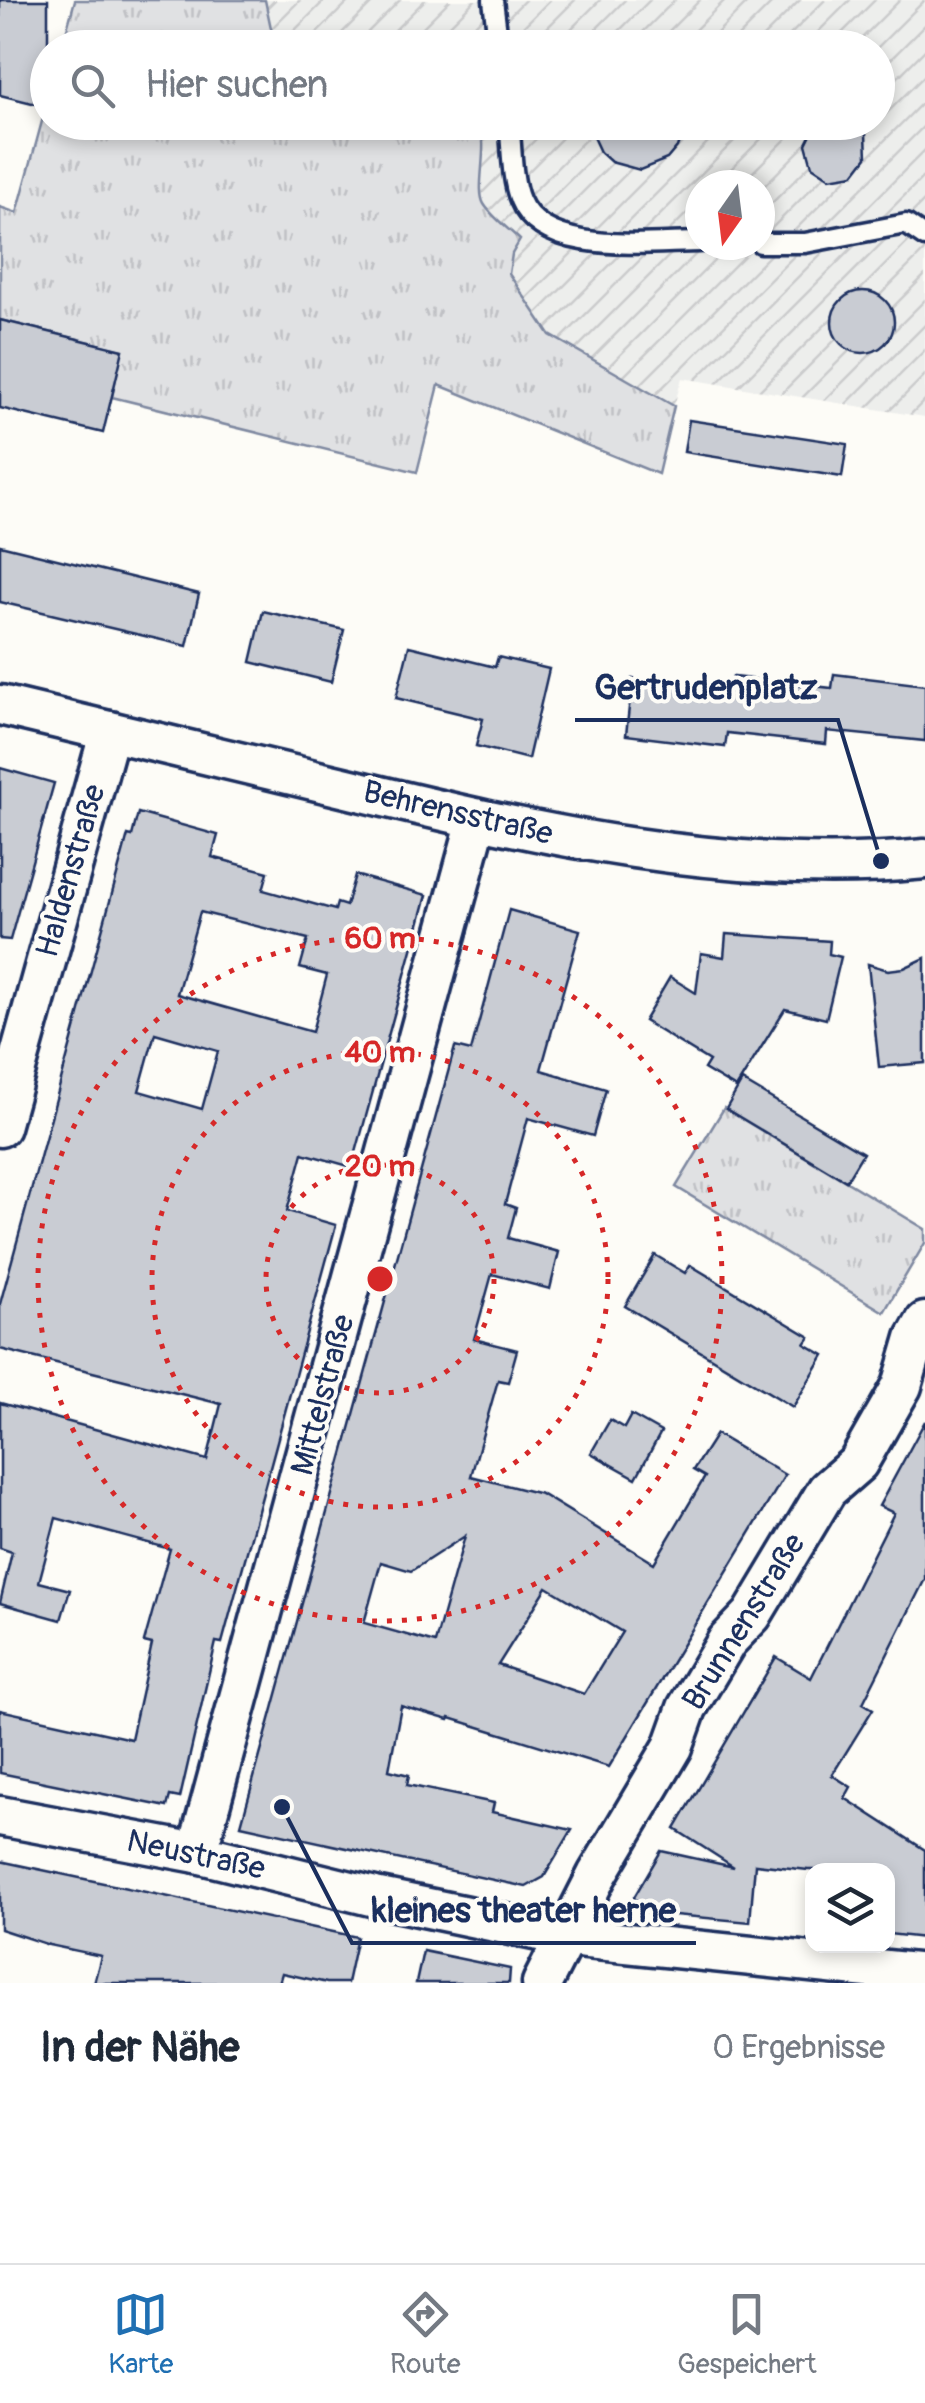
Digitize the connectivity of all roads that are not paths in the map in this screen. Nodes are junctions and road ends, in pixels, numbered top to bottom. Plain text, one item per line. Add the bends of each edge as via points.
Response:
1 (492, 0) edge
2 (496, 30) edge
3 (510, 140) edge
4 (925, 237) edge
5 (685, 242) edge
6 (775, 243) edge
7 (0, 705) edge
8 (110, 731) junction
9 (478, 820) junction
10 (925, 859) edge
11 (7, 1074) edge
12 (0, 1127) edge
13 (925, 1322) edge
14 (0, 1816) edge
15 (197, 1853) junction
16 (568, 1937) junction
17 (925, 1974) edge
18 (542, 1983) edge

1 - 2 lane
3 - 5 lane via 518,198 558,235
4 - 6 lane via 906,224
7 - 8 street, Behrensstraße
8 - 9 street, Behrensstraße
8 - 11 street, Haldenstraße
9 - 10 street, Behrensstraße via 672,853 792,861
9 - 15 street, Mittelstraße
11 - 12 street, Haldenstraße
13 - 16 street, Brunnenstraße via 902,1386 858,1463 827,1490 697,1691
14 - 15 street, Neustraße
15 - 16 street, Neustraße
16 - 17 street, Neustraße
16 - 18 street, Brunnenstraße

